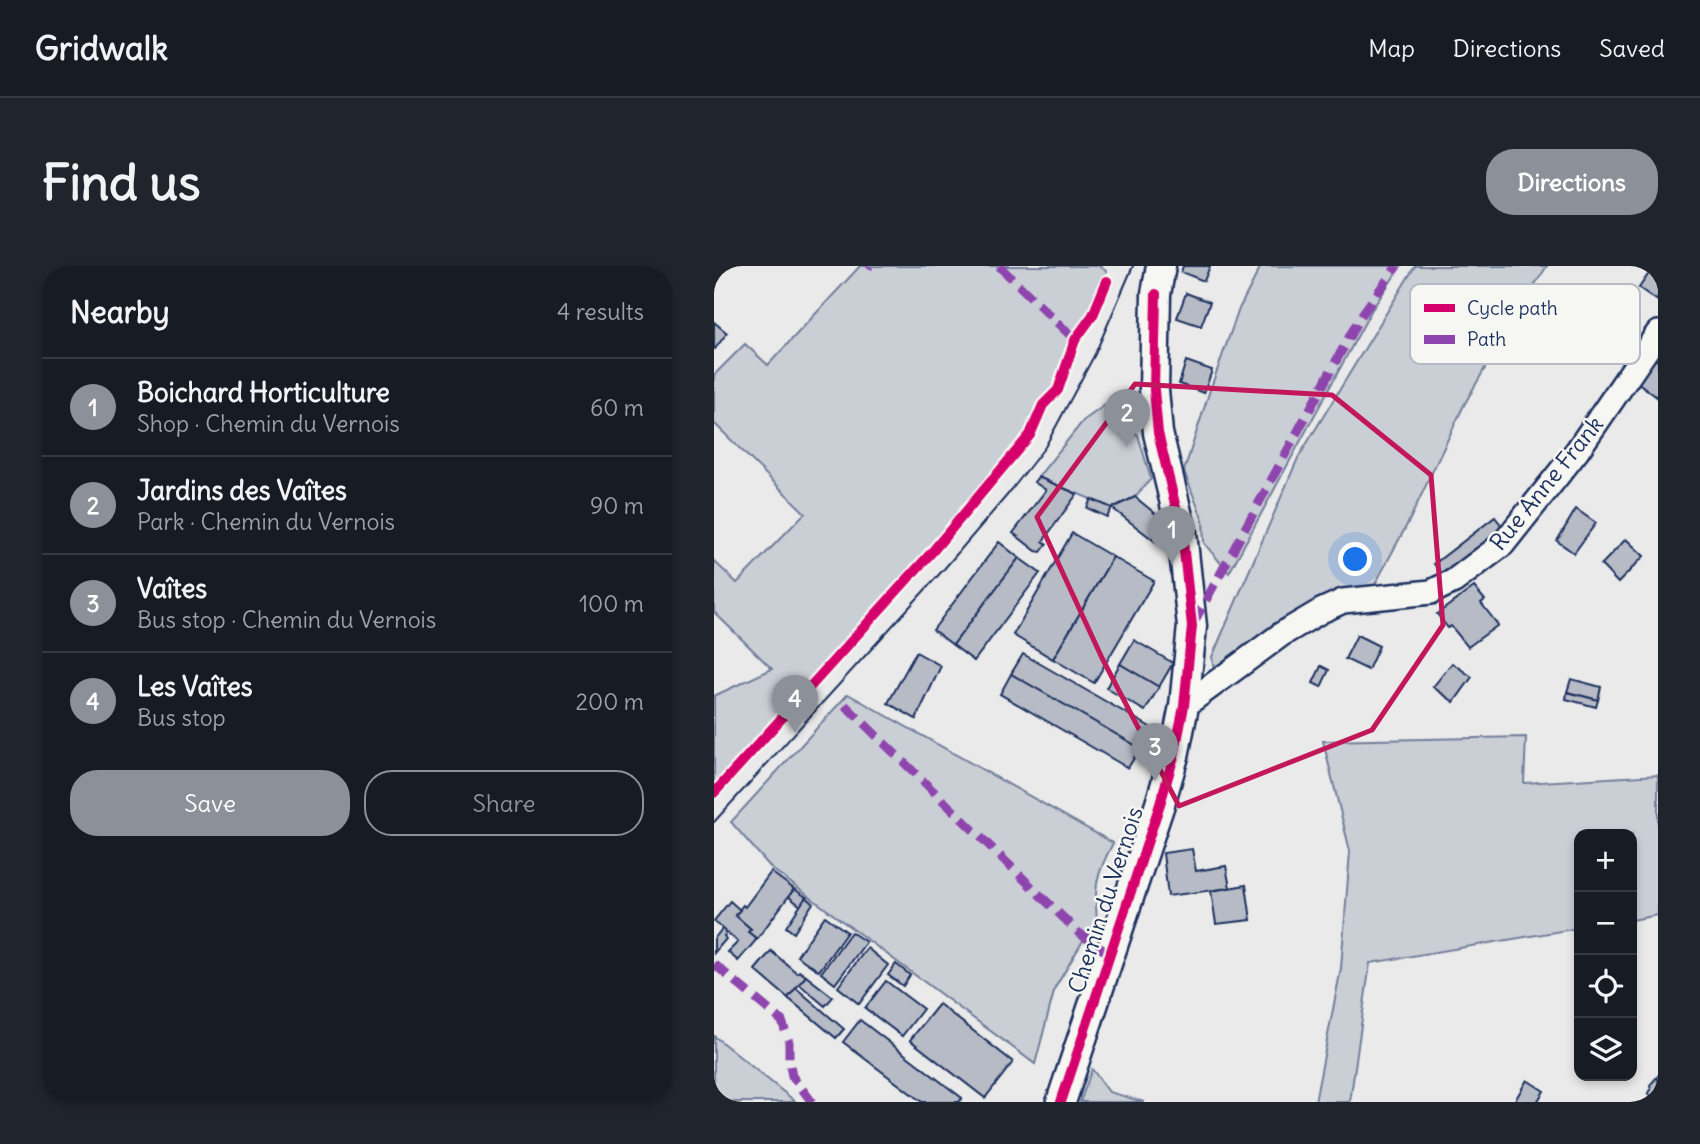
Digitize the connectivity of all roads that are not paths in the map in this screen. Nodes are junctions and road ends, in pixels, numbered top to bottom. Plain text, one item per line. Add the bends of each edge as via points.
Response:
1 (1161, 266) edge
2 (1658, 332) edge
3 (1640, 358) edge
4 (1636, 364) edge
5 (1184, 706) junction
6 (1061, 1102) edge

1 - 5 street, Chemin du Vernois via 1154,390 1158,433 1182,533 1192,626
2 - 3 street, Rue Anne Frank
4 - 5 street, Rue Anne Frank via 1577,451 1503,544 1454,581 1431,592 1343,601 1321,611
5 - 6 street, Chemin du Vernois via 1160,804

